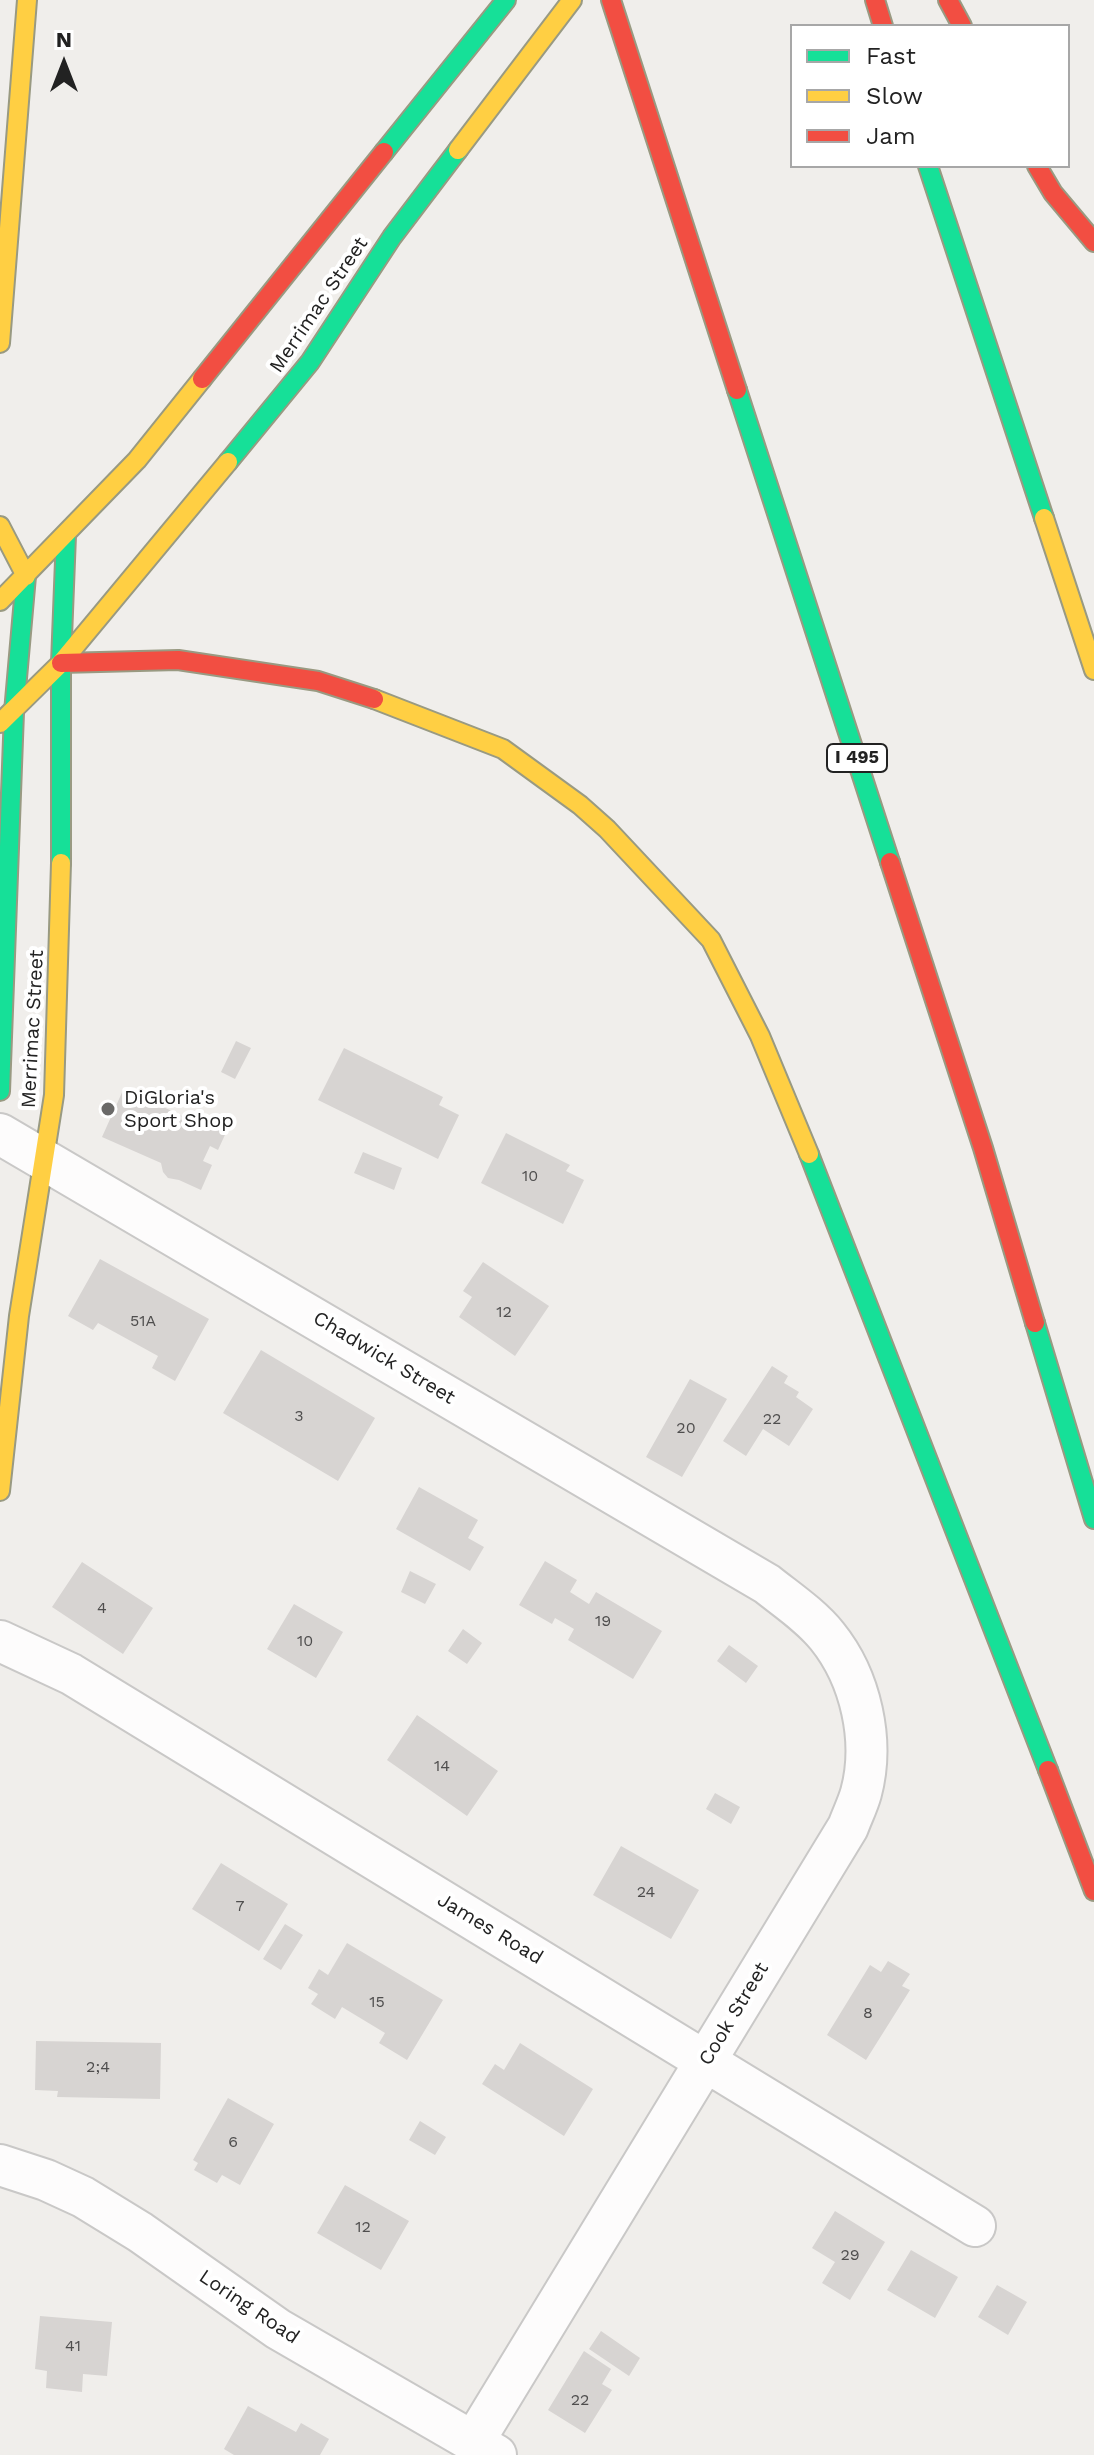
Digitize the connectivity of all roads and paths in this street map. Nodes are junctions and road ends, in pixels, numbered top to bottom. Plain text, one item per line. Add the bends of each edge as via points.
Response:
1 (27, 0) edge
2 (506, 0) edge
3 (572, 0) edge
4 (611, 0) edge
5 (875, 0) edge
6 (948, 0) edge
7 (882, 24) edge
8 (961, 24) edge
9 (929, 168) edge
10 (1038, 168) edge
11 (1094, 242) edge
12 (0, 343) edge
13 (0, 526) edge
14 (66, 535) junction
15 (26, 576) junction
16 (0, 601) edge
17 (61, 663) junction
18 (1094, 670) edge
19 (7, 718) edge
20 (0, 1091) edge
21 (0, 1134) edge
22 (44, 1157) junction
23 (0, 1491) edge
24 (1094, 1519) edge
25 (767, 1584) joint
26 (0, 1641) edge
27 (1094, 1891) edge
28 (705, 2061) junction
29 (0, 2165) edge
30 (975, 2226) dead end
31 (485, 2448) edge

1 - 12 main road
2 - 14 main road, Merrimac Street via 137,460
3 - 17 main road, Merrimac Street via 392,237 310,362
4 - 24 main road, I 495 via 978,1133
5 - 7 main road
6 - 8 main road
9 - 18 main road
10 - 11 main road
13 - 15 main road
14 - 15 main road, Merrimac Street
14 - 17 main road, Merrimac Street
15 - 16 main road
15 - 19 main road, Merrimac Street
17 - 19 main road, Merrimac Street
17 - 22 main road, Merrimac Street via 58,1003 54,1095
17 - 27 main road via 178,660 318,681 503,749 607,829 711,940 760,1036 835,1219
19 - 20 main road, Merrimac Street
21 - 22 street, Chadwick Street
22 - 23 main road, Merrimac Street via 19,1316
22 - 25 street, Chadwick Street
25 - 28 street, Cook Street via 827,1636 863,1712 867,1752 861,1792 848,1827
26 - 28 street, James Road via 71,1674
28 - 30 street, James Road
28 - 31 street, Cook Street
29 - 31 street, Loring Road via 83,2197 278,2329

